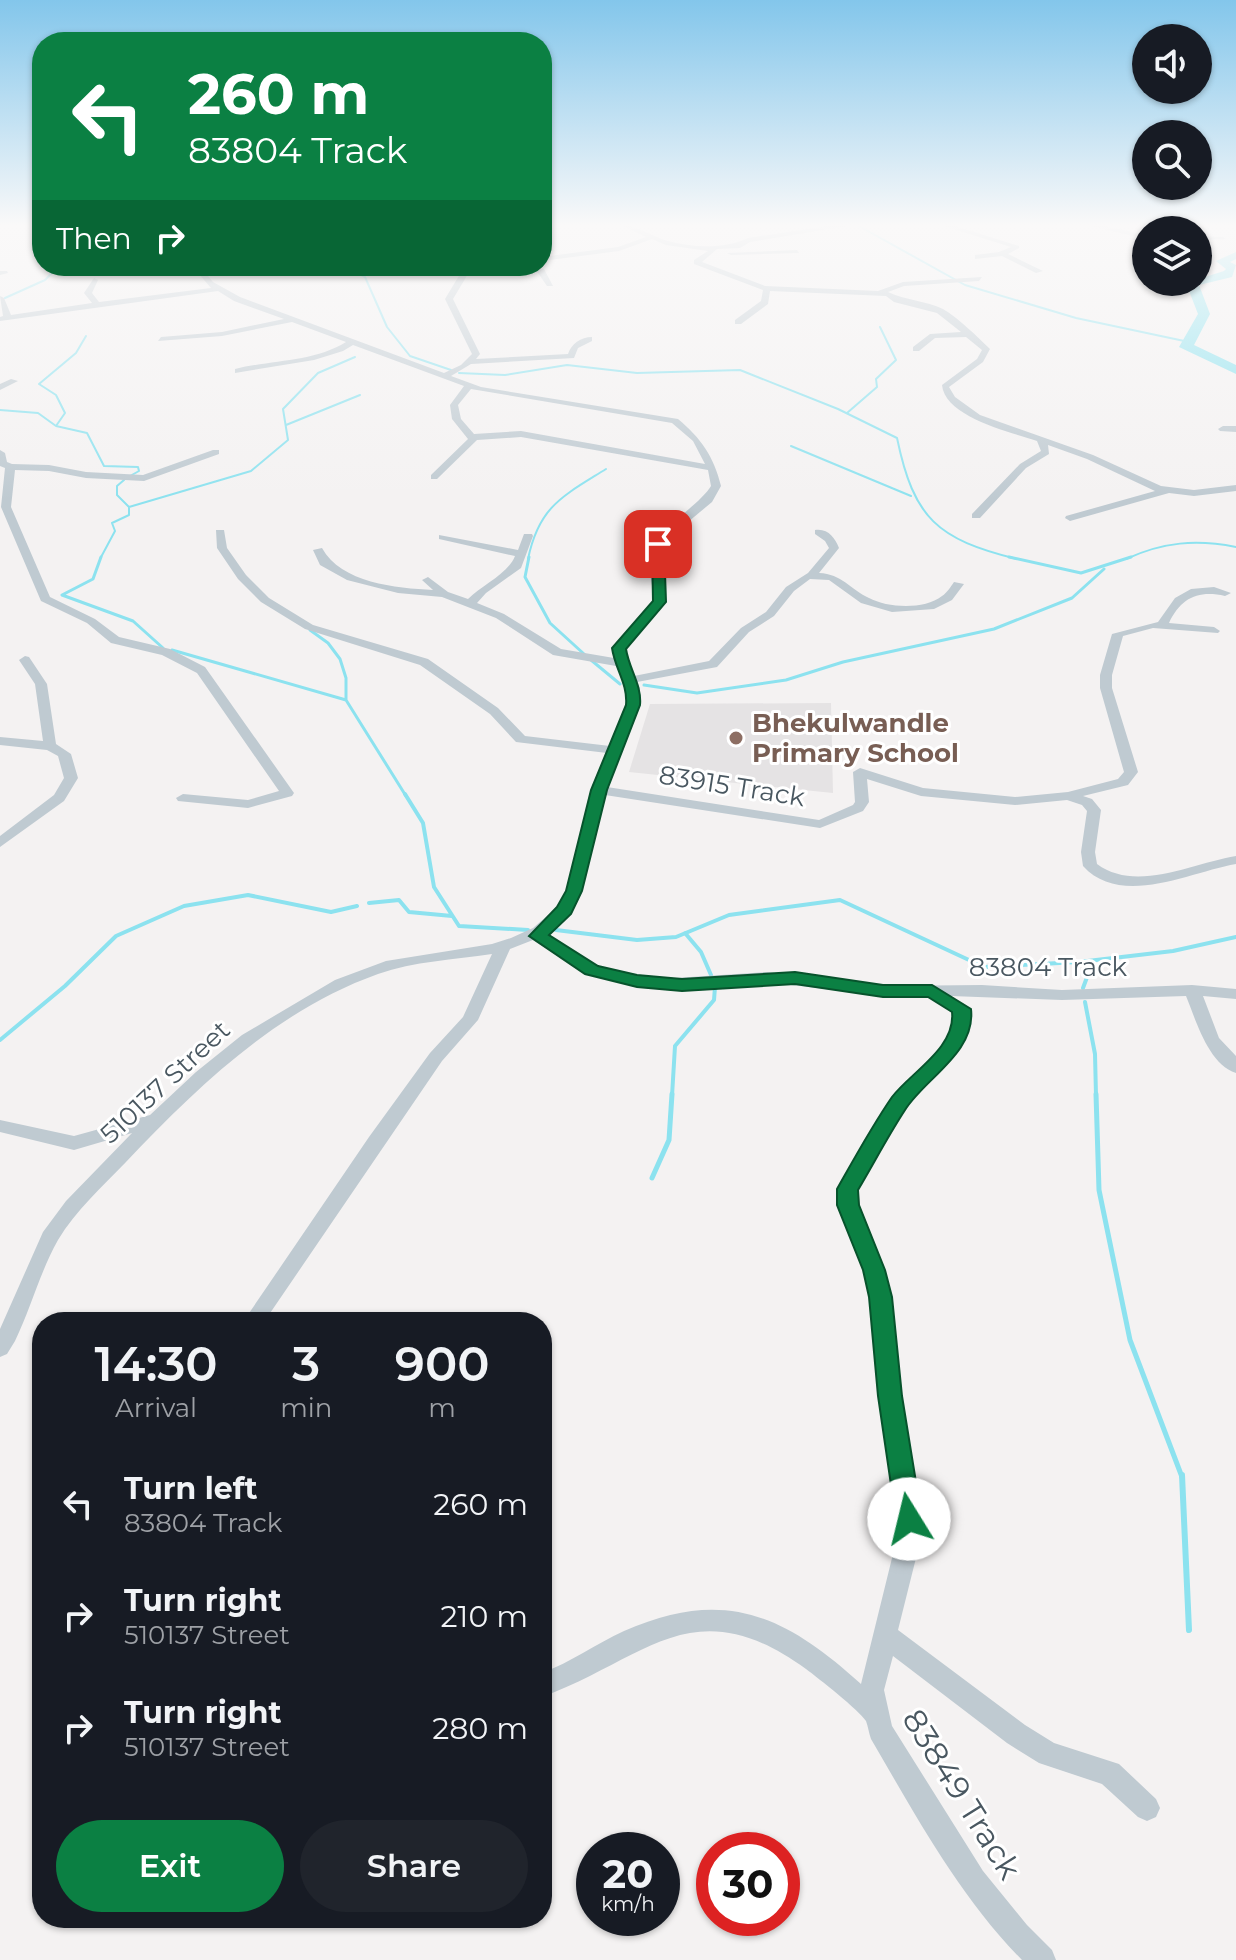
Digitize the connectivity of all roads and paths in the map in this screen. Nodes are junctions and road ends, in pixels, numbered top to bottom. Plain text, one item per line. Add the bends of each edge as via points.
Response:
1 (284, 316) edge
2 (458, 316) edge
3 (745, 316) edge
4 (951, 318) joint
5 (292, 320) junction
6 (738, 322) dead end
7 (971, 334) junction
8 (944, 335) junction
9 (161, 339) dead end
10 (589, 339) dead end
11 (350, 343) junction
12 (951, 346) dead end
13 (916, 349) dead end
14 (470, 362) junction
15 (238, 371) dead end
16 (444, 376) junction
17 (14, 381) dead end
18 (469, 386) junction
19 (0, 387) edge
20 (1223, 429) dead end
21 (1236, 429) edge
22 (473, 437) junction
23 (1040, 438) junction
24 (216, 452) dead end
25 (0, 453) edge
26 (10, 467) junction
27 (712, 468) junction
28 (434, 477) dead end
29 (1236, 488) edge
30 (1166, 491) junction
31 (3, 508) edge
32 (976, 516) dead end
33 (1070, 518) dead end
34 (220, 532) dead end
35 (819, 532) dead end
36 (528, 536) dead end
37 (443, 537) dead end
38 (318, 550) dead end
39 (522, 554) junction
40 (812, 575) junction
41 (428, 580) dead end
42 (958, 584) dead end
43 (1225, 593) dead end
44 (444, 594) junction
45 (470, 604) junction
46 (1162, 625) junction
47 (1214, 631) dead end
48 (25, 660) dead end
49 (621, 663) junction
50 (630, 680) junction
51 (0, 741) edge
52 (44, 746) junction
53 (613, 750) junction
54 (599, 790) junction
55 (1068, 796) junction
56 (183, 798) dead end
57 (0, 843) edge
58 (1236, 860) edge
59 (537, 936) junction
60 (503, 947) junction
61 (982, 990) junction
62 (1192, 990) junction
63 (932, 991) junction
64 (1236, 994) edge
65 (961, 1009) junction
66 (1236, 1067) edge
67 (155, 1120) junction
68 (0, 1126) edge
69 (260, 1312) edge
70 (0, 1348) edge
71 (885, 1635) junction
72 (552, 1681) edge
73 (874, 1712) junction
74 (1147, 1808) dead end
75 (1042, 1960) edge

1 - 5 street
2 - 14 street via 476,352
3 - 6 street
4 - 7 street
4 - 8 street via 941,327
5 - 9 street
5 - 11 street
7 - 8 street
7 - 23 street via 985,348 985,356 953,376 945,389 960,407 984,420
8 - 12 street
8 - 13 street via 929,338
10 - 14 street via 574,347 571,356
11 - 15 street via 331,354
11 - 16 street
14 - 16 street
16 - 18 street
17 - 19 street
18 - 22 street via 454,405 457,419
18 - 27 street via 672,420 693,435
20 - 21 street
22 - 27 street via 521,434
22 - 28 street
23 - 30 street
23 - 32 street via 1046,452 1023,466
24 - 26 street via 144,478
25 - 26 street
26 - 31 street
27 - 49 street via 714,491 655,549 660,602 621,644
29 - 30 street
30 - 33 street
31 - 56 street via 45,599 91,621 115,640 166,652 201,670 287,793 247,806
34 - 53 street via 222,548 249,585 309,627 424,662 494,711 521,739
35 - 40 street via 834,548
36 - 39 street
37 - 39 street
38 - 44 street via 324,563 348,575 398,590
39 - 45 street via 517,566
40 - 42 street via 832,577 871,604 911,610 940,603
40 - 50 street via 790,589 713,664
41 - 44 street
43 - 46 street via 1208,588 1179,597
44 - 45 street
45 - 49 street via 510,621 557,652
46 - 47 street
46 - 55 street via 1127,630 1112,646 1106,688 1131,772 1128,778
48 - 52 street via 41,684
49 - 50 street
50 - 53 street, 510137 Street via 634,701
51 - 52 street
52 - 57 street via 66,758 71,778 67,787 47,809
53 - 54 street, 510137 Street
54 - 55 street, 83915 Track via 820,824 858,808 860,772 921,792 1015,801
54 - 59 street, 510137 Street via 574,891 565,910
55 - 58 street via 1094,810 1090,866 1112,881 1130,884
59 - 60 street, 510137 Street
59 - 63 street, 83804 Track via 592,970 637,981 682,985 795,978 883,991
60 - 67 street, 510137 Street via 406,961 345,982 250,1035
60 - 69 street via 470,1020 436,1057
61 - 62 street, 83804 Track via 1062,995
61 - 63 street, 83804 Track
61 - 65 street
62 - 64 street, 83804 Track
62 - 66 street via 1212,1041
63 - 65 street
65 - 71 street, 83849 Track via 963,1022 949,1049 900,1101 847,1189 880,1297 909,1519
67 - 68 street via 74,1143
67 - 70 street, 510137 Street via 51,1234
71 - 73 street, 83849 Track via 872,1690
71 - 74 street via 1016,1734 1048,1754 1110,1773
72 - 73 street via 664,1626 698,1619 749,1622 827,1667
73 - 75 street, 83849 Track via 946,1838 983,1892

